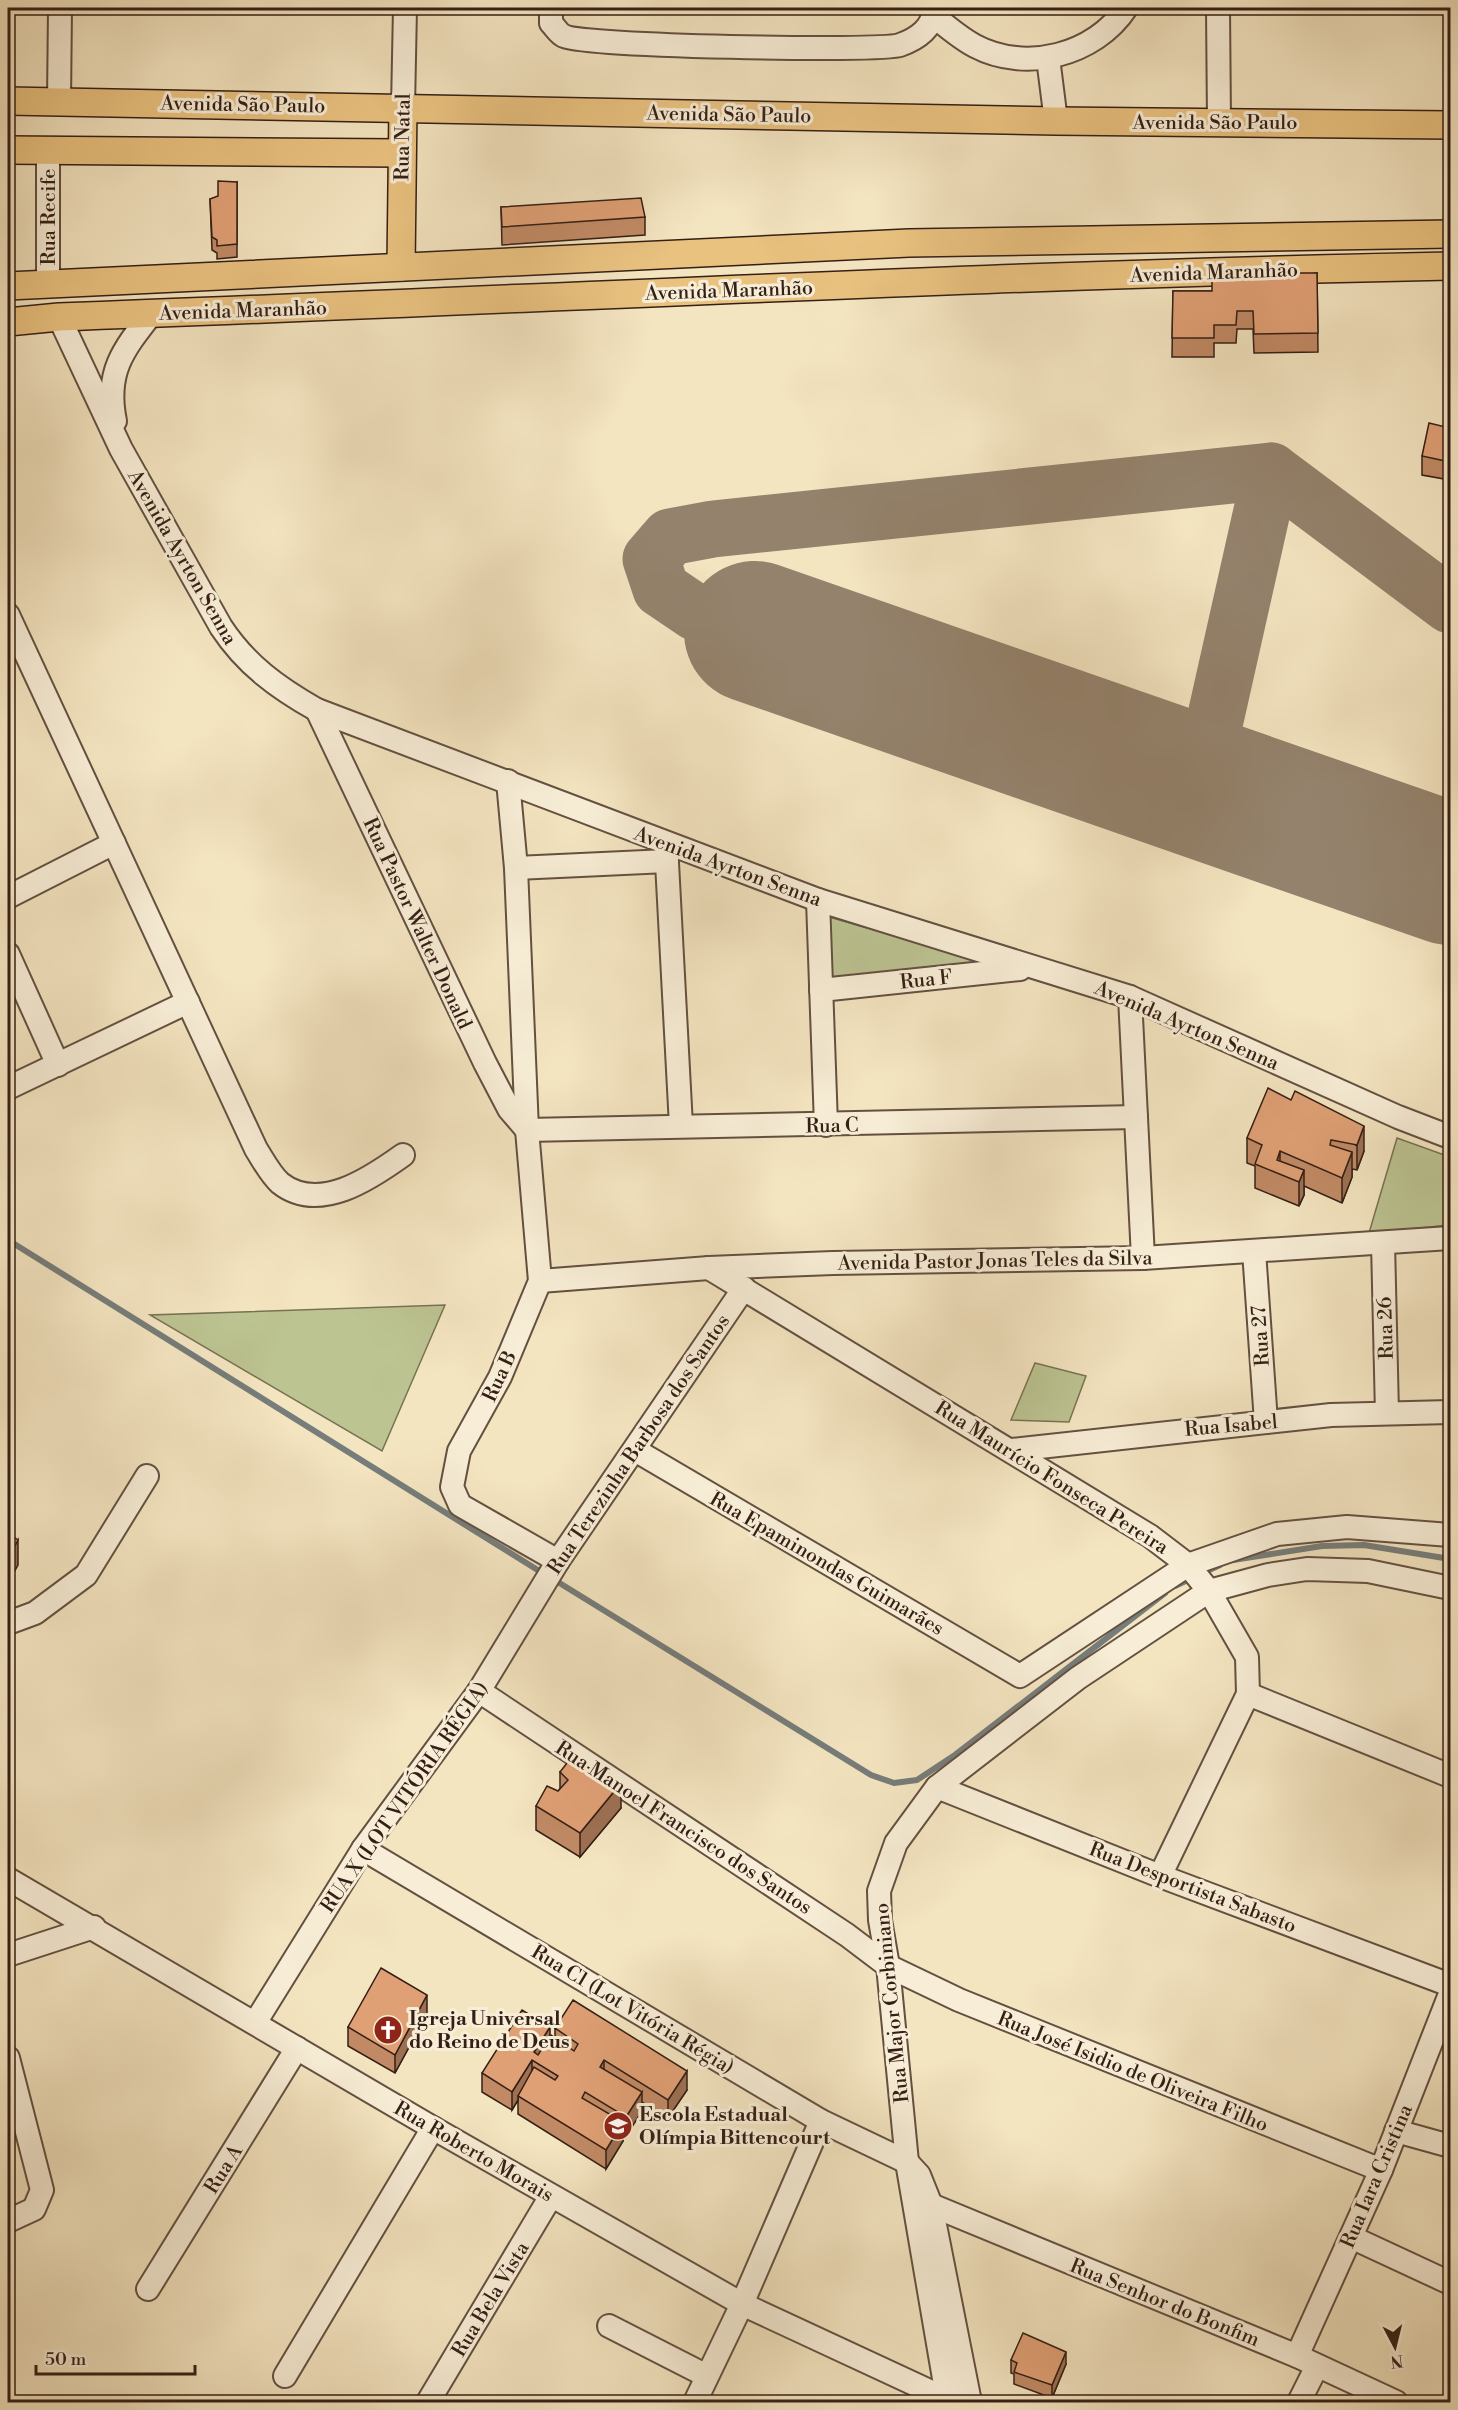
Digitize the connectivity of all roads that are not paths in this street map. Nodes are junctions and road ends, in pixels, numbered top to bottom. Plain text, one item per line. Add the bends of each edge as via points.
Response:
1 (60, 8) edge
2 (405, 8) edge
3 (551, 8) edge
4 (1126, 8) edge
5 (1218, 8) edge
6 (934, 12) edge
7 (1048, 58) junction
8 (8, 100) edge
9 (59, 101) junction
10 (403, 107) junction
11 (1056, 121) junction
12 (1220, 122) junction
13 (1450, 124) edge
14 (8, 150) edge
15 (48, 150) junction
16 (401, 153) junction
17 (1450, 234) edge
18 (849, 246) junction
19 (1450, 266) edge
20 (401, 267) junction
21 (48, 284) junction
22 (852, 285) junction
23 (8, 286) edge
24 (152, 313) junction
25 (59, 316) junction
26 (8, 322) edge
27 (121, 449) junction
28 (8, 615) edge
29 (16, 653) edge
30 (317, 710) junction
31 (508, 781) junction
32 (114, 843) junction
33 (667, 853) junction
34 (516, 868) junction
35 (8, 897) edge
36 (818, 900) junction
37 (8, 954) edge
38 (1030, 968) junction
39 (821, 990) junction
40 (1130, 997) junction
41 (188, 1002) junction
42 (58, 1065) junction
43 (10, 1087) dead end
44 (1136, 1117) junction
45 (826, 1125) junction
46 (681, 1126) junction
47 (527, 1130) junction
48 (1450, 1137) edge
49 (403, 1155) dead end
50 (1450, 1238) edge
51 (1383, 1242) junction
52 (1254, 1251) junction
53 (1143, 1258) junction
54 (709, 1268) junction
55 (540, 1281) junction
56 (744, 1288) junction
57 (1450, 1412) edge
58 (1388, 1413) junction
59 (1266, 1422) junction
60 (635, 1450) junction
61 (1012, 1450) junction
62 (147, 1476) dead end
63 (1450, 1535) edge
64 (558, 1561) junction
65 (1188, 1565) junction
66 (1450, 1588) edge
67 (1209, 1591) junction
68 (533, 1601) joint
69 (8, 1623) edge
70 (479, 1691) junction
71 (1248, 1694) junction
72 (1450, 1776) edge
73 (937, 1787) junction
74 (363, 1849) junction
75 (1160, 1876) junction
76 (8, 1879) edge
77 (94, 1927) junction
78 (8, 1954) edge
79 (888, 1966) junction
80 (1450, 1985) edge
81 (1450, 1994) edge
82 (255, 2023) junction
83 (297, 2048) junction
84 (8, 2058) edge
85 (821, 2121) junction
86 (433, 2128) junction
87 (1396, 2131) junction
88 (1450, 2146) edge
89 (907, 2162) junction
90 (1382, 2170) junction
91 (551, 2196) junction
92 (931, 2205) junction
93 (8, 2221) edge
94 (1351, 2236) junction
95 (1450, 2283) edge
96 (148, 2289) dead end
97 (742, 2304) junction
98 (609, 2326) dead end
99 (1307, 2361) junction
100 (285, 2376) dead end
101 (707, 2376) junction
102 (955, 2402) edge
103 (428, 2403) edge
104 (695, 2403) edge
105 (1299, 2403) edge
106 (1396, 2403) edge

1 - 9 street
2 - 10 street, Rua Natal
3 - 6 street via 551,23 564,36 607,43 788,47 898,46 922,34
4 - 7 street via 1081,48
5 - 12 street
6 - 7 street via 976,47 1020,59
7 - 11 street
8 - 9 main road, Avenida São Paulo
9 - 10 main road, Avenida São Paulo
10 - 11 main road, Avenida São Paulo
10 - 16 main road, Rua Natal
11 - 12 main road, Avenida São Paulo
12 - 13 main road, Avenida São Paulo
14 - 15 main road
15 - 16 main road
15 - 21 street, Rua Recife
16 - 20 main road, Rua Natal
17 - 18 main road, Avenida Maranhão
18 - 20 main road, Avenida Maranhão
18 - 22 main road
19 - 22 main road, Avenida Maranhão
20 - 21 main road, Avenida Maranhão
21 - 23 main road, Avenida Maranhão
22 - 24 main road, Avenida Maranhão
24 - 25 main road, Avenida Maranhão
24 - 27 street, Avenida Ayrton Senna via 114,368 112,409
25 - 26 main road, Avenida Maranhão
25 - 27 street, Avenida Ayrton Senna
27 - 30 street, Avenida Ayrton Senna via 236,650 276,685
28 - 29 street
29 - 32 street
30 - 31 street, Avenida Ayrton Senna
30 - 47 street, Rua Pastor Walter Donald via 485,1063 510,1109
31 - 33 street, Avenida Ayrton Senna
31 - 34 street, Rua B
32 - 35 street
32 - 41 street
33 - 34 street
33 - 36 street, Avenida Ayrton Senna
33 - 46 street
34 - 47 street, Rua B
36 - 38 street, Avenida Ayrton Senna
36 - 39 street
37 - 42 street
38 - 39 street, Rua F
38 - 40 street, Avenida Ayrton Senna
39 - 45 street
40 - 44 street
40 - 48 street, Avenida Ayrton Senna
41 - 42 street
41 - 49 street via 256,1149 280,1182 293,1190 313,1194 350,1189
42 - 43 street
44 - 45 street, Rua C
44 - 53 street
45 - 46 street, Rua C
46 - 47 street, Rua C
47 - 55 street, Rua B
50 - 51 street, Avenida Pastor Jonas Teles da Silva
51 - 52 street, Avenida Pastor Jonas Teles da Silva
51 - 58 street, Rua 26
52 - 53 street, Avenida Pastor Jonas Teles da Silva
52 - 59 street, Rua 27
53 - 54 street, Avenida Pastor Jonas Teles da Silva
54 - 55 street, Avenida Pastor Jonas Teles da Silva
54 - 56 street, Rua Maurício Fonseca Pereira
55 - 64 street, Rua B via 500,1377 459,1451 452,1486 460,1505
56 - 60 street, Rua Terezinha Barbosa dos Santos
56 - 61 street, Rua Maurício Fonseca Pereira
57 - 58 street, Rua Isabel
58 - 59 street, Rua Isabel
59 - 61 street, Rua Isabel
60 - 64 street, Rua Terezinha Barbosa dos Santos
60 - 65 street, Rua Epaminondas Guimarães via 1020,1676
61 - 65 street, Rua Maurício Fonseca Pereira via 1150,1536
62 - 69 street via 87,1575 35,1613
63 - 65 street via 1347,1527 1307,1529 1277,1534
64 - 68 street, Rua Terezinha Barbosa dos Santos
65 - 67 street, Rua Maurício Fonseca Pereira
66 - 67 street, Rua Major Corbiniano via 1368,1571 1307,1569
67 - 71 street, Rua Maurício Fonseca Pereira via 1247,1657
67 - 73 street, Rua Major Corbiniano via 1078,1678
68 - 70 street, RUA X (LOT VITÓRIA RÉGIA)
70 - 74 street, RUA X (LOT VITÓRIA RÉGIA)
70 - 79 street, Rua Manoel Francisco dos Santos via 837,1928
71 - 72 street
71 - 75 street, Rua Maurício Fonseca Pereira
73 - 75 street, Rua Desportista Sabasto
73 - 79 street, Rua Major Corbiniano via 896,1843 885,1868 879,1891
74 - 82 street, RUA X (LOT VITÓRIA RÉGIA)
74 - 85 street, Rua C1 (Lot Vitória Régia)
75 - 80 street, Rua Desportista Sabasto
76 - 77 street, Rua Roberto Morais
77 - 78 street
77 - 82 street, Rua Roberto Morais
79 - 89 street, Rua Major Corbiniano
79 - 90 street, Rua José Isidio de Oliveira Filho via 1036,2033
81 - 87 street, Rua Iara Cristina
82 - 83 street, Rua Roberto Morais
83 - 86 street, Rua Roberto Morais
83 - 96 street, Rua A
84 - 93 street via 42,2190 34,2209
85 - 89 street, Rua C1 (Lot Vitória Régia)
85 - 97 street
86 - 91 street, Rua Roberto Morais
86 - 100 street
87 - 88 street
87 - 90 street, Rua Iara Cristina
89 - 92 street, Rua Major Corbiniano via 919,2175
89 - 102 street, Rua Major Corbiniano
90 - 94 street, Rua Iara Cristina
91 - 97 street, Rua Roberto Morais
91 - 103 street, Rua Bela Vista
92 - 99 street, Rua Senhor do Bonfim
92 - 102 street, Rua Major Corbiniano
94 - 95 street
94 - 99 street, Rua Iara Cristina
97 - 101 street
97 - 102 street, Rua Roberto Morais
98 - 101 street
99 - 105 street, Rua Iara Cristina
99 - 106 street, Rua Senhor do Bonfim
101 - 104 street

